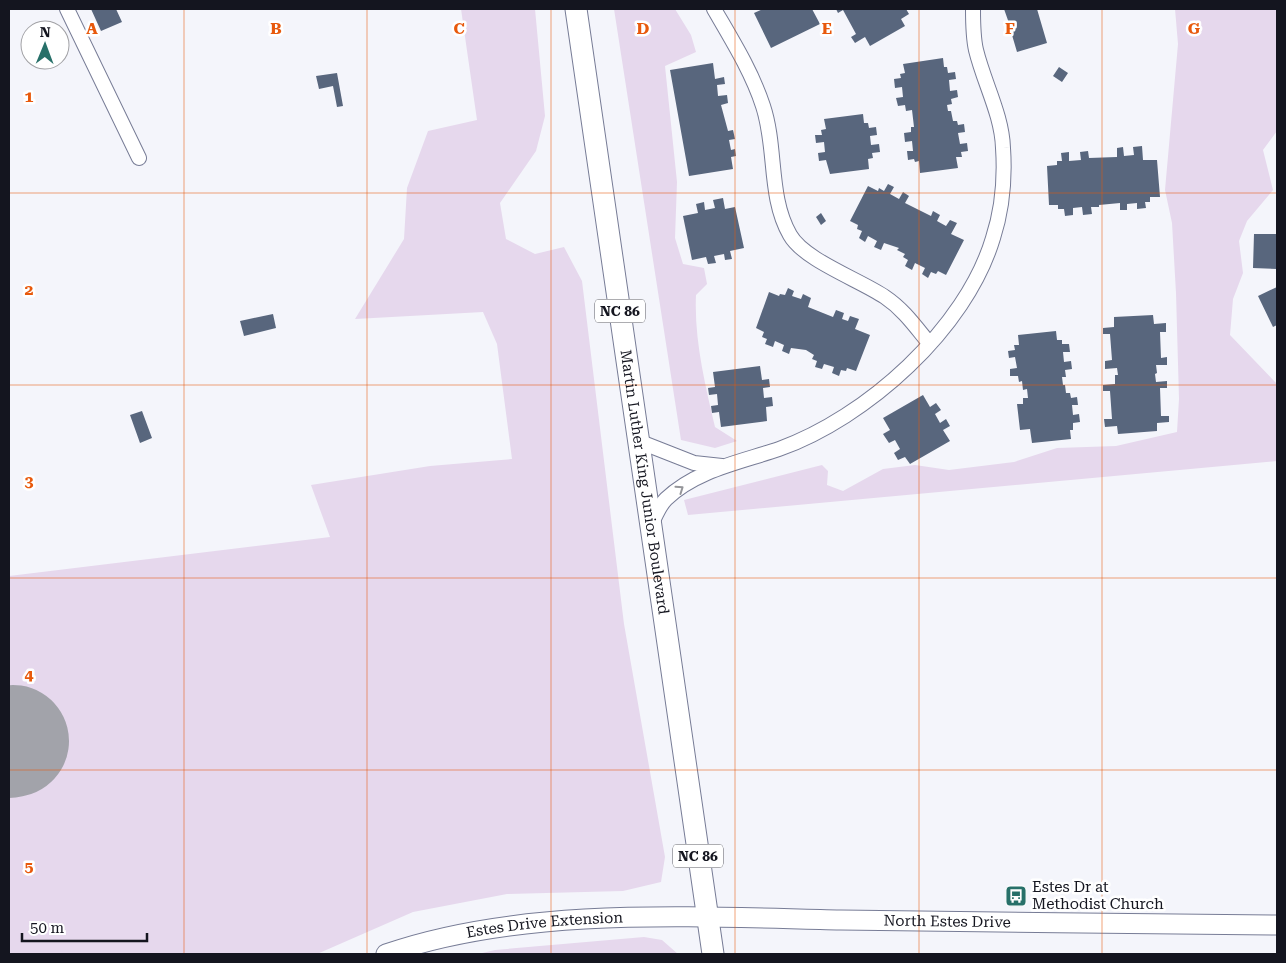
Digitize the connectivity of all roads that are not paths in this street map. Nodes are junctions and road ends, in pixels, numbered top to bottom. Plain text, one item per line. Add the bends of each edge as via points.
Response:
1 (67, 9) edge
2 (576, 9) edge
3 (714, 9) edge
4 (973, 9) edge
5 (139, 158) dead end
6 (929, 343) junction
7 (638, 441) junction
8 (723, 466) junction
9 (651, 526) junction
10 (707, 918) junction
11 (1277, 925) edge
12 (386, 954) edge
13 (713, 954) edge

1 - 5 street
2 - 7 main road, Martin Luther King Junior Boulevard / NC 86
3 - 6 street via 763,106 771,139 781,216 791,238 815,258 898,307
4 - 6 street via 976,50 999,122 1003,148 1001,197 993,239 978,274 957,310
6 - 8 street via 906,371 842,418 790,445
7 - 8 street via 694,463
7 - 9 main road, Martin Luther King Junior Boulevard / NC 86
9 -> 8 street via 664,501
9 - 10 main road, Martin Luther King Junior Boulevard / NC 86
10 - 11 main road, North Estes Drive
10 - 12 main road, Estes Drive Extension via 541,923 454,936
10 - 13 main road, Martin Luther King Junior Boulevard / NC 86

